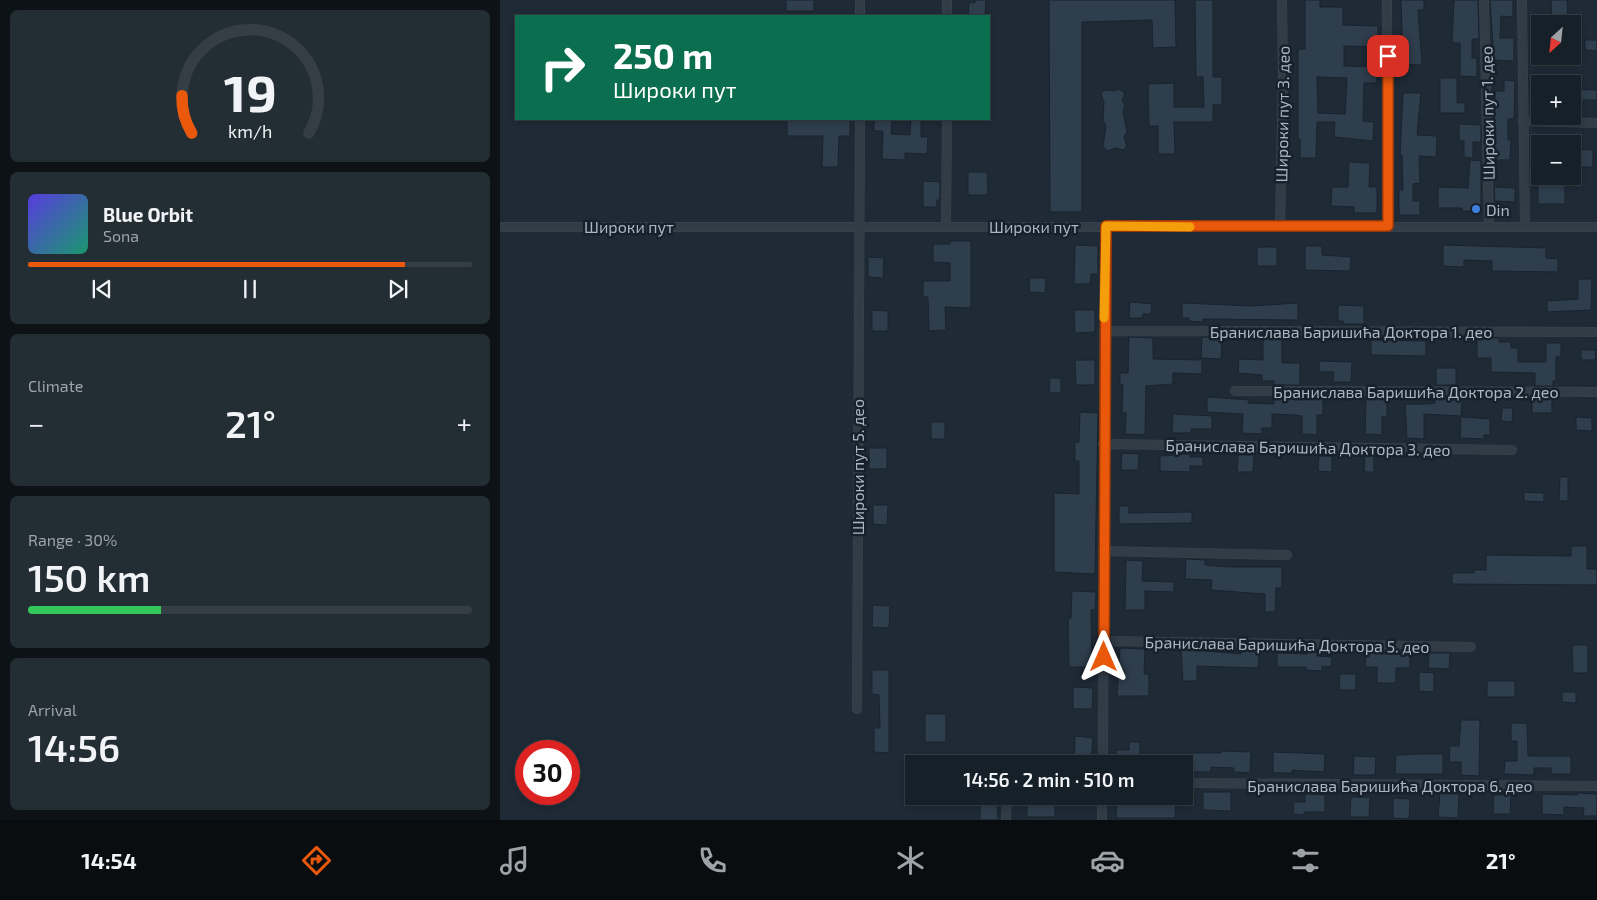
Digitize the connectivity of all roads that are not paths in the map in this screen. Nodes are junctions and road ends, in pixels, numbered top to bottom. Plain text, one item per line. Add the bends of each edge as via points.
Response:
1 (860, 0) edge
2 (947, 0) edge
3 (1282, 0) edge
4 (1387, 0) edge
5 (1484, 0) edge
6 (1522, 0) edge
7 (860, 15) edge
8 (947, 15) edge
9 (860, 120) edge
10 (947, 120) edge
11 (1523, 121) junction
12 (1597, 123) edge
13 (860, 226) junction
14 (946, 226) junction
15 (1106, 226) junction
16 (1388, 226) junction
17 (1489, 226) junction
18 (1525, 226) junction
19 (500, 227) edge
20 (1280, 227) junction
21 (1597, 227) edge
22 (1104, 330) junction
23 (1597, 332) edge
24 (1235, 391) dead end
25 (1597, 392) edge
26 (1103, 444) junction
27 (1512, 450) dead end
28 (1103, 551) junction
29 (1287, 555) dead end
30 (1104, 641) junction
31 (1471, 647) dead end
32 (857, 709) dead end
33 (1102, 755) edge
34 (1193, 784) edge
35 (1597, 786) edge
36 (1006, 805) edge
37 (1102, 805) edge
38 (1006, 820) edge
39 (1102, 820) edge

1 - 7 street
2 - 8 street
3 - 20 street, Широки пут 3. део
4 - 16 street
5 - 17 street, Широки пут 1. део
6 - 11 street
9 - 13 street, Широки пут 5. део
10 - 14 street
11 - 12 street
11 - 18 street
13 - 14 street, Широки пут
13 - 19 street, Широки пут
13 - 32 street, Широки пут 5. део
14 - 15 street, Широки пут
15 - 20 street, Широки пут
15 - 22 street
16 - 17 street, Широки пут
16 - 20 street, Широки пут
17 - 18 street, Широки пут
18 - 21 street, Широки пут
22 - 23 street, Бранислава Баришића Доктора 1. део
22 - 26 street
24 - 25 street, Бранислава Баришића Доктора 2. део
26 - 27 street, Бранислава Баришића Доктора 3. део
26 - 28 street
28 - 29 street
28 - 30 street
30 - 31 street, Бранислава Баришића Доктора 5. део
30 - 33 street
34 - 35 street, Бранислава Баришића Доктора 6. део
36 - 38 street
37 - 39 street

